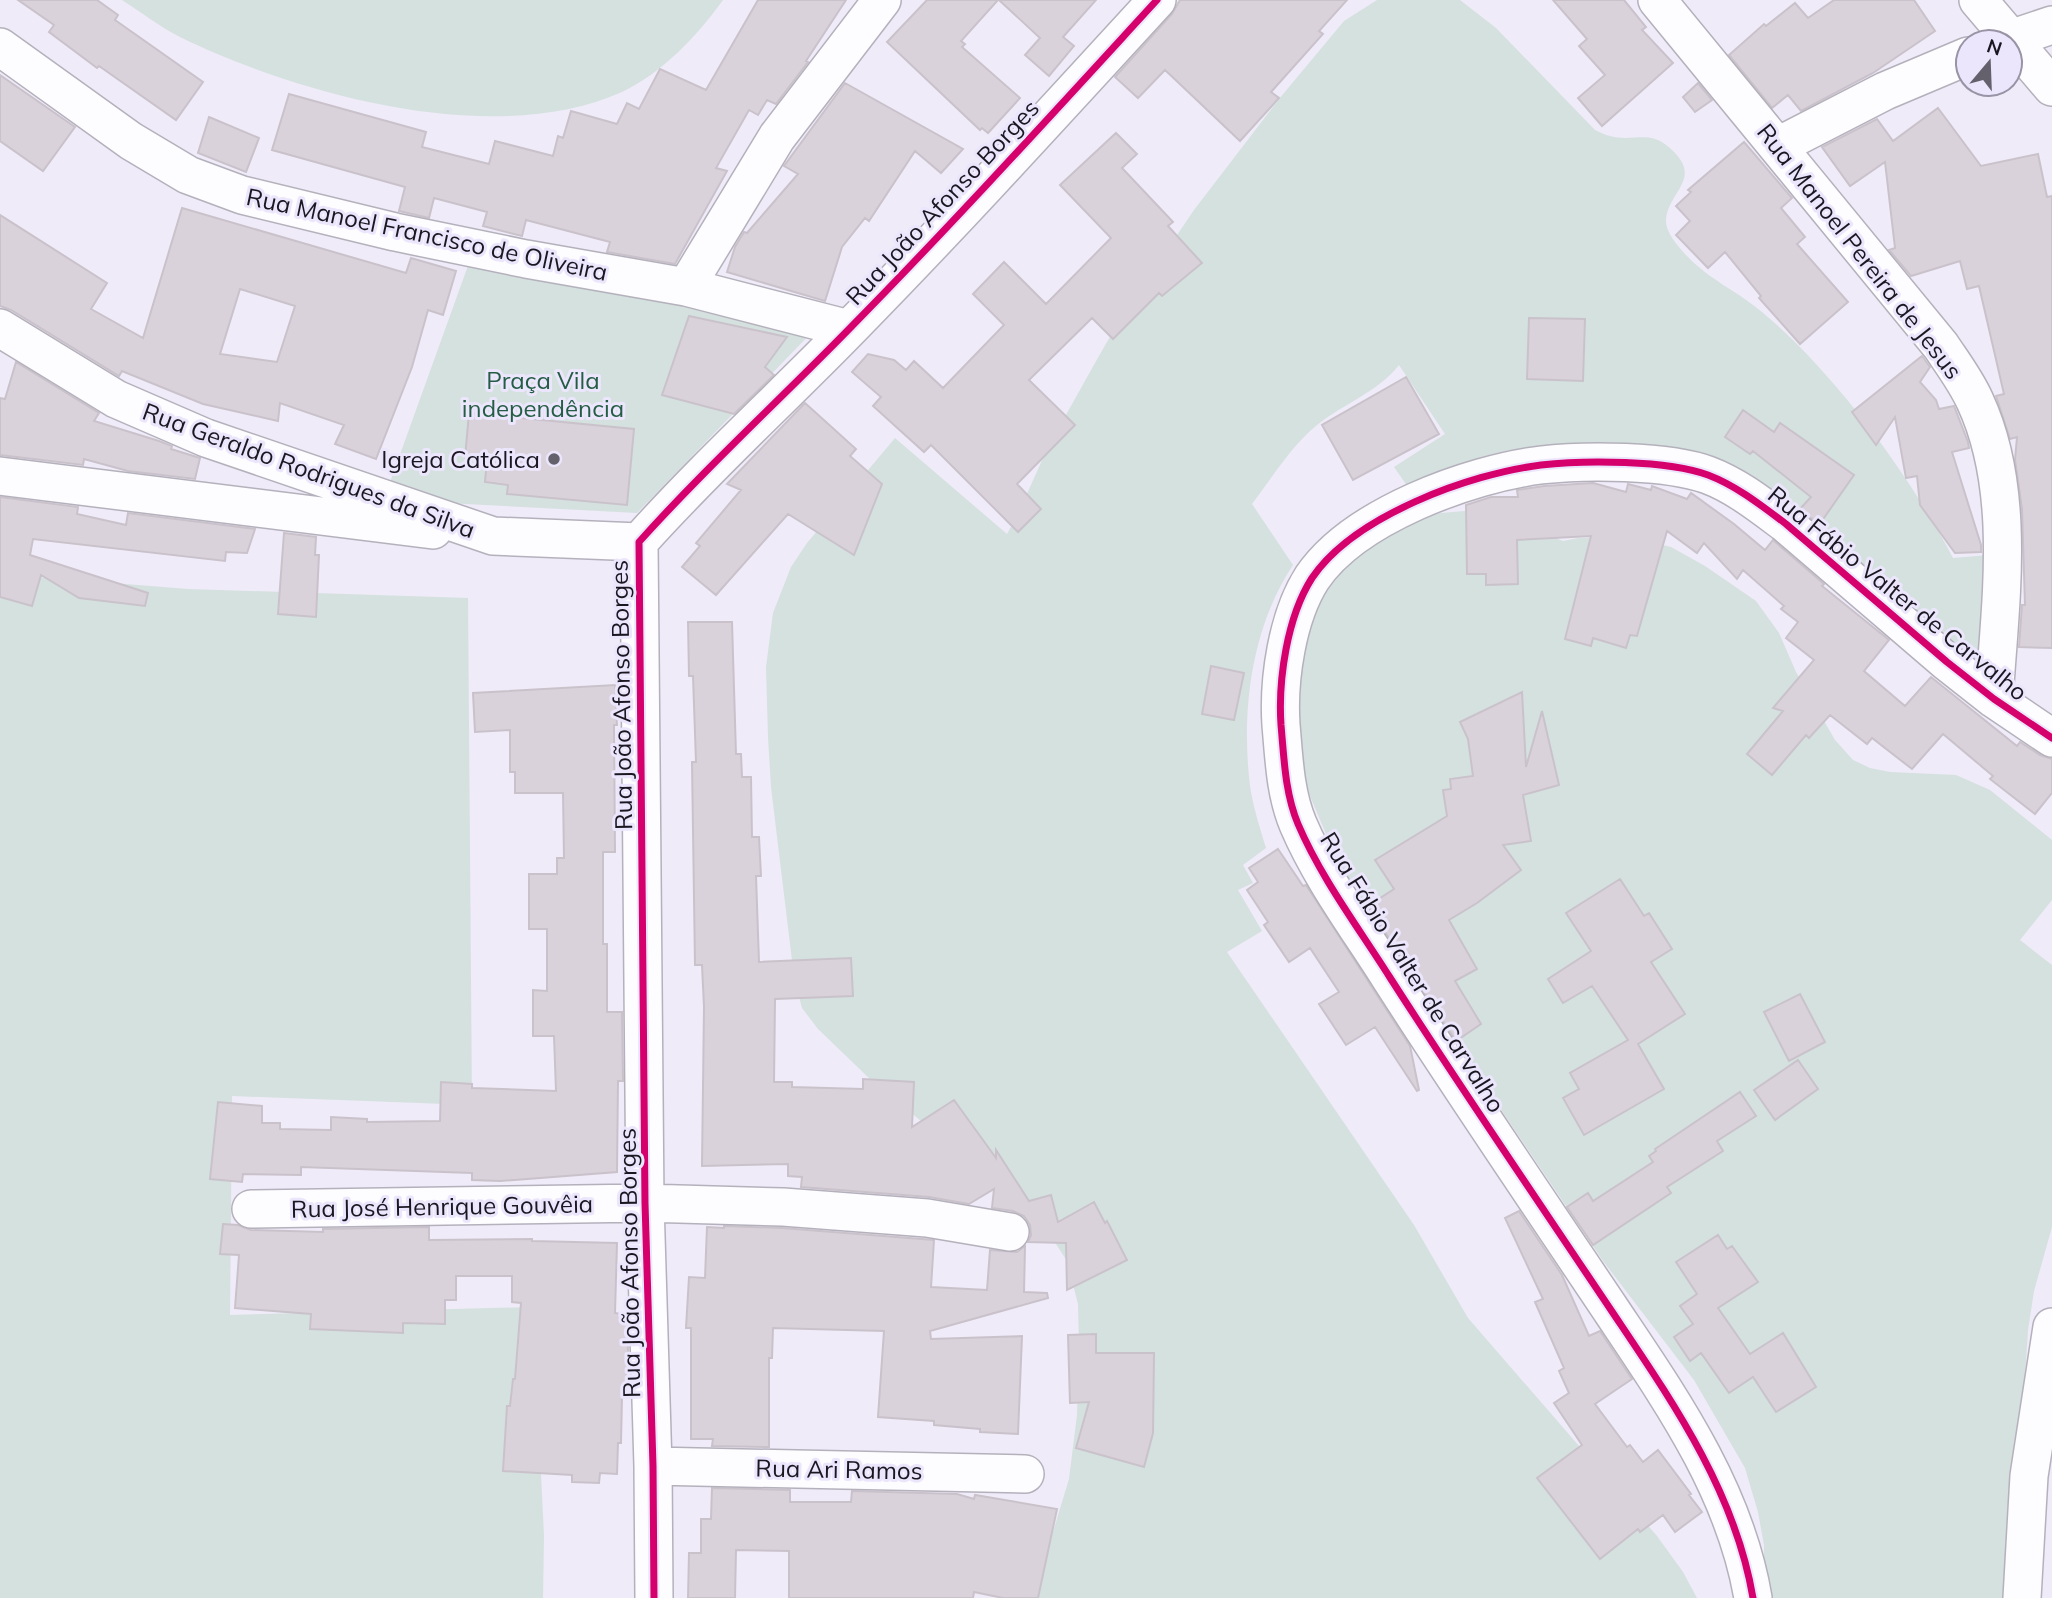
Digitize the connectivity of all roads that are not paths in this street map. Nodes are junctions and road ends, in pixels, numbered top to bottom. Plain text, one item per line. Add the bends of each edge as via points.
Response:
1 (882, 0) edge
2 (1157, 0) edge
3 (1657, 0) edge
4 (1978, 0) edge
5 (2052, 25) edge
6 (1998, 28) edge
7 (2024, 34) edge
8 (0, 47) edge
9 (2024, 58) edge
10 (1954, 62) edge
11 (2052, 87) edge
12 (1779, 146) junction
13 (686, 288) junction
14 (0, 328) edge
15 (849, 329) junction
16 (0, 476) edge
17 (493, 536) junction
18 (639, 542) junction
19 (1994, 699) junction
20 (2052, 738) edge
21 (645, 1203) junction
22 (251, 1209) dead end
23 (1010, 1232) dead end
24 (2052, 1327) edge
25 (653, 1466) junction
26 (1025, 1474) dead end
27 (654, 1598) edge
28 (1753, 1598) edge
29 (2022, 1598) edge

1 - 13 street via 777,136
2 - 15 street, Rua João Afonso Borges
3 - 12 street, Rua Manoel Pereira de Jesus
4 - 6 street
5 - 7 street
8 - 13 street, Rua Manoel Francisco de Oliveira via 131,141 188,175 242,195 395,232
9 - 11 street
10 - 12 street
12 - 19 street, Rua Manoel Pereira de Jesus via 1941,346 1983,419 2000,491 2004,539
13 - 15 street, Rua Manoel Francisco de Oliveira
14 - 17 street, Rua Geraldo Rodrigues da Silva via 116,400 196,433
15 - 18 street, Rua João Afonso Borges via 681,494
16 - 17 street
17 - 18 street, Rua Geraldo Rodrigues da Silva
18 - 21 street, Rua João Afonso Borges
19 - 20 street, Rua Fábio Valter de Carvalho
19 - 28 street, Rua Fábio Valter de Carvalho via 1753,499 1707,474 1637,464 1557,463 1512,468 1392,513 1344,544 1312,579 1286,650 1280,710 1284,774 1297,822 1325,876 1412,1012 1659,1381 1723,1495 1743,1548
21 - 22 street, Rua José Henrique Gouvêia
21 - 23 street, Rua José Henrique Gouvêia via 852,1210
21 - 25 street, Rua João Afonso Borges
24 - 29 street via 2029,1476
25 - 26 street, Rua Ari Ramos
25 - 27 street, Rua João Afonso Borges

